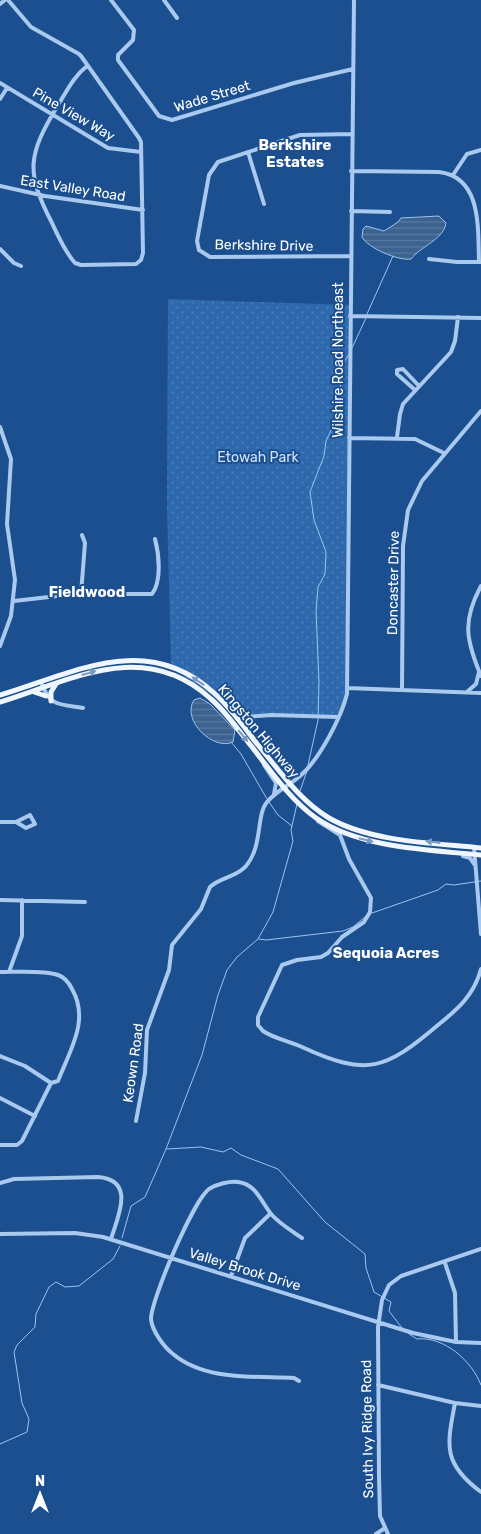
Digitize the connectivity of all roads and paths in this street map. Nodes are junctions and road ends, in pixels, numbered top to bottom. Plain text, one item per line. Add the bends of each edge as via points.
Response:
1 (7, 0) edge
2 (111, 0) edge
3 (164, 0) edge
4 (354, 0) edge
5 (0, 4) edge
6 (177, 18) dead end
7 (87, 66) junction
8 (353, 69) junction
9 (0, 83) edge
10 (7, 88) junction
11 (0, 99) edge
12 (52, 115) junction
13 (351, 134) junction
14 (481, 150) edge
15 (142, 152) junction
16 (248, 152) junction
17 (350, 171) junction
18 (453, 175) junction
19 (0, 186) edge
20 (38, 195) junction
21 (264, 204) dead end
22 (142, 210) junction
23 (351, 211) junction
24 (390, 212) dead end
25 (1, 251) edge
26 (350, 256) junction
27 (429, 259) dead end
28 (480, 262) edge
29 (21, 266) dead end
30 (350, 316) junction
31 (458, 318) junction
32 (481, 318) edge
33 (419, 386) junction
34 (415, 390) junction
35 (481, 412) edge
36 (474, 419) junction
37 (481, 422) edge
38 (0, 427) edge
39 (397, 437) junction
40 (349, 438) junction
41 (444, 453) junction
42 (82, 535) dead end
43 (155, 539) dead end
44 (481, 586) edge
45 (81, 594) junction
46 (14, 601) junction
47 (0, 646) edge
48 (479, 670) junction
49 (481, 676) edge
50 (41, 682) junction
51 (56, 684) junction
52 (43, 688) junction
53 (347, 688) junction
54 (402, 690) junction
55 (32, 692) junction
56 (466, 692) junction
57 (481, 693) edge
58 (0, 695) edge
59 (46, 696) junction
60 (51, 701) junction
61 (0, 702) edge
62 (83, 708) dead end
63 (244, 717) dead end
64 (337, 717) junction
65 (258, 755) junction
66 (290, 784) junction
67 (283, 788) junction
68 (273, 796) junction
69 (309, 812) junction
70 (0, 822) edge
71 (16, 822) junction
72 (351, 836) junction
73 (342, 842) junction
74 (474, 848) junction
75 (481, 848) edge
76 (434, 849) junction
77 (474, 855) junction
78 (481, 855) edge
79 (475, 866) junction
80 (0, 900) edge
81 (22, 900) junction
82 (85, 902) dead end
83 (481, 934) edge
84 (481, 970) edge
85 (0, 972) edge
86 (9, 972) junction
87 (0, 1056) edge
88 (51, 1083) junction
89 (0, 1098) edge
90 (35, 1116) junction
91 (136, 1121) dead end
92 (0, 1146) edge
93 (0, 1183) edge
94 (270, 1214) junction
95 (0, 1234) edge
96 (302, 1238) dead end
97 (111, 1239) junction
98 (481, 1249) edge
99 (172, 1258) junction
100 (445, 1263) junction
101 (231, 1276) junction
102 (378, 1322) junction
103 (456, 1342) junction
104 (481, 1343) edge
105 (299, 1381) dead end
106 (378, 1385) junction
107 (455, 1403) junction
108 (481, 1406) edge
109 (481, 1492) edge
110 (385, 1528) junction
111 (376, 1534) edge
112 (388, 1534) edge

1 - 5 street
1 - 7 street via 31,27 78,54
2 - 8 street, Wade Street via 134,30 132,40 118,55 118,60 158,116 164,119 172,120 294,83
3 - 6 street
4 - 8 street, Wilshire Road Northeast
7 - 12 street via 75,76
7 - 15 street via 139,138
8 - 13 street, Wilshire Road Northeast
9 - 10 street, Pine View Way
10 - 11 street
10 - 12 street, Pine View Way
12 - 15 street, Pine View Way via 108,148
12 - 20 street via 34,150 34,179
13 - 16 street, Berkshire Drive via 300,136
13 - 17 street, Wilshire Road Northeast
14 - 18 street via 467,154
15 - 22 street
16 - 21 street
16 - 26 street, Berkshire Drive via 222,159 212,167 197,241 202,253 218,257
17 - 18 street
17 - 23 street, Wilshire Road Northeast
18 - 28 street via 470,187 477,201
19 - 20 street, East Valley Road
20 - 22 street, East Valley Road
20 - 22 street via 76,265 133,265 141,260
23 - 24 street
23 - 26 street, Wilshire Road Northeast
25 - 29 street
26 - 30 street, Wilshire Road Northeast
27 - 28 street
30 - 31 street
30 - 40 street, Wilshire Road Northeast
31 - 32 street
31 - 33 street via 456,341 451,352
33 - 34 street
33 - 34 street via 403,369 397,370 397,374
34 - 39 street via 402,408
35 - 36 street, Doncaster Drive
36 - 37 street
36 - 41 street, Doncaster Drive
38 - 46 street via 11,459 11,499 7,519 15,568
39 - 40 street
39 - 41 street via 421,441
40 - 53 street, Wilshire Road Northeast
41 - 54 street, Doncaster Drive via 413,496 406,521
42 - 45 street via 85,543
43 - 45 street via 158,558 152,594
44 - 48 street via 470,610 467,630
45 - 46 street
46 - 47 street
48 - 49 street
48 - 56 street via 476,684
50 - 52 street
50 - 58 main road, Kingston Highway
66 -> 50 main road, Kingston Highway via 216,695 170,666 141,660 112,660
51 - 52 main road, Kingston Highway
51 - 60 main road via 51,692
51 -> 65 main road, Kingston Highway via 118,666 167,673 192,684 210,698
52 - 55 main road, Kingston Highway
52 - 59 street
53 - 54 street
53 - 64 street, Wilshire Road Northeast via 346,700
54 - 56 street
55 - 59 main road
55 - 61 main road, Kingston Highway
56 - 57 street
59 - 60 street
60 - 62 street
63 - 64 street
64 - 66 street, Wilshire Road Northeast via 316,759
65 - 67 main road, Kingston Highway
65 - 68 street via 276,783
66 - 67 street, Wilshire Road Northeast
74 -> 66 main road, Kingston Highway via 358,830 330,818 300,796
67 - 68 street, Keown Road
67 - 69 main road, Kingston Highway
68 - 91 street, Keown Road via 262,810 259,837 248,864 239,873 212,885 201,909 172,946 169,970 147,1030 145,1073
69 - 72 main road, Kingston Highway
69 - 73 street via 337,833
70 - 71 street
71 - 71 street via 26,828 35,824 30,815
72 - 73 street via 346,836
72 -> 76 main road, Kingston Highway
73 - 84 street via 371,898 369,916 324,956 282,965 258,1017 263,1031 349,1065 386,1062 411,1049 463,1004 474,990
74 - 75 main road, Kingston Highway
74 - 77 street
76 - 77 main road, Kingston Highway
76 - 79 street via 467,856
77 - 78 main road, Kingston Highway
77 - 79 street
79 - 83 street
80 - 81 street
81 - 82 street
81 - 86 street via 22,936
85 - 86 street
86 - 88 street via 60,976 68,983 78,1003 81,1016 77,1031 58,1081
87 - 88 street via 25,1066
88 - 90 street
89 - 90 street
90 - 92 street via 22,1141 17,1145
93 - 97 street via 14,1179 98,1177 110,1180 119,1188 122,1200
94 - 96 street
94 - 99 street via 259,1196 245,1184 223,1183 209,1190 196,1204
94 - 101 street via 245,1238
95 - 97 street, Valley Brook Drive via 84,1233
97 - 99 street, Valley Brook Drive
98 - 100 street
99 - 101 street, Valley Brook Drive
99 - 105 street via 152,1306 151,1321 173,1354 186,1363 217,1374 294,1378
100 - 102 street, South Ivy Ridge Road via 407,1273 392,1281 382,1300
100 - 103 street via 456,1293
101 - 102 street, Valley Brook Drive
102 - 103 street, Valley Brook Drive
102 - 106 street, South Ivy Ridge Road
103 - 104 street, Valley Brook Drive
106 - 107 street
106 - 110 street, South Ivy Ridge Road via 380,1516
107 - 108 street
107 - 109 street via 448,1434 452,1458 466,1480
110 - 111 street
110 - 112 street, South Ivy Ridge Road

